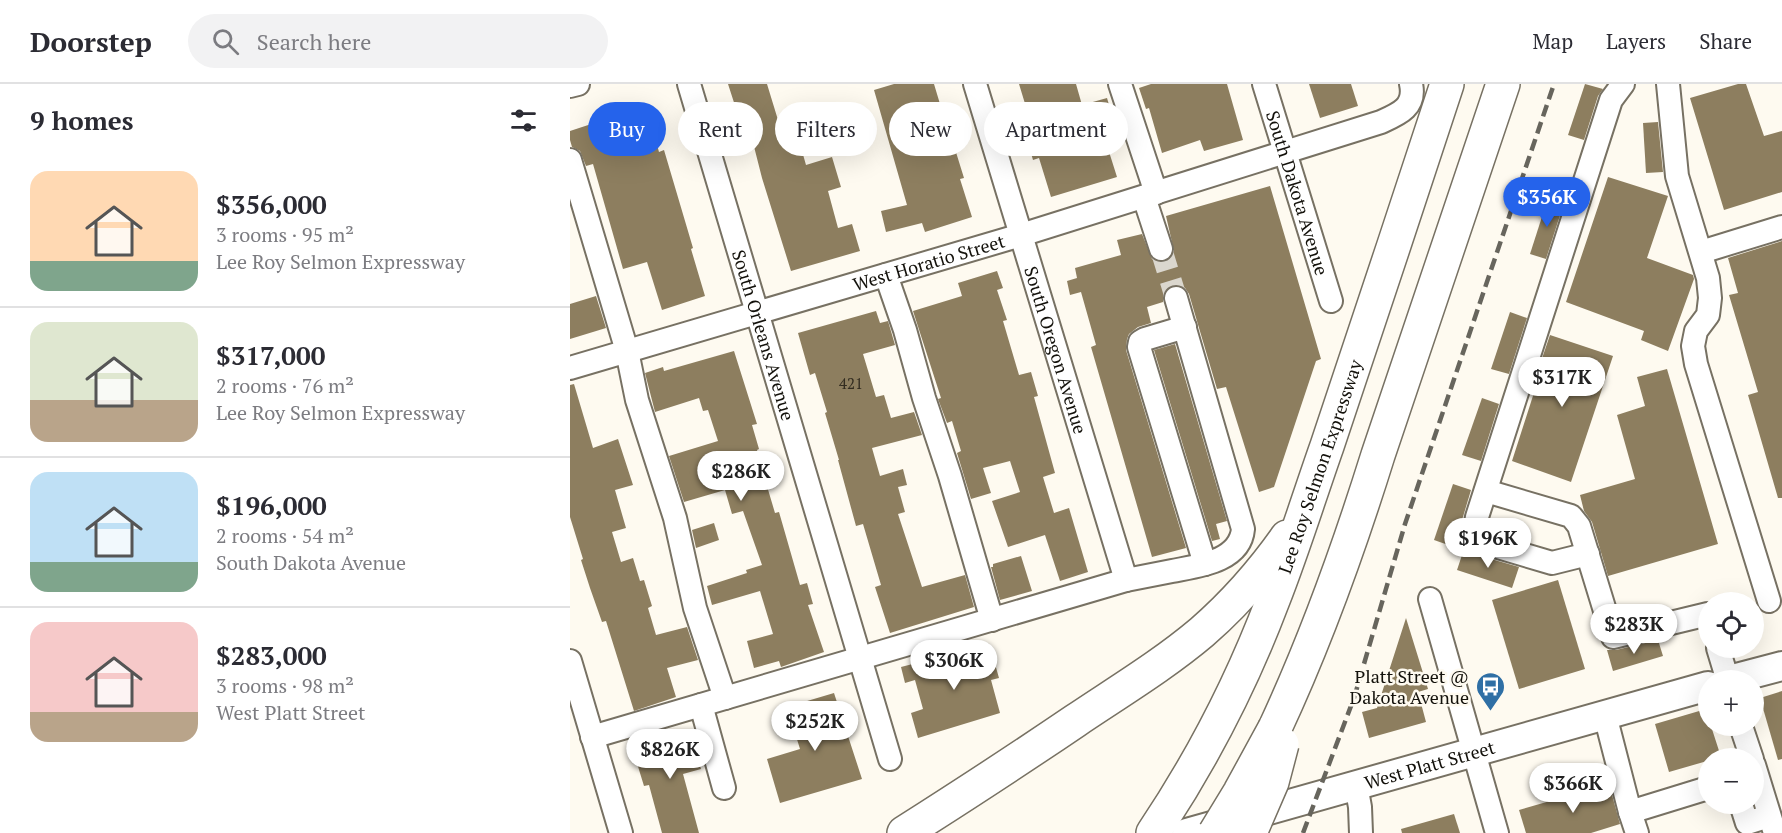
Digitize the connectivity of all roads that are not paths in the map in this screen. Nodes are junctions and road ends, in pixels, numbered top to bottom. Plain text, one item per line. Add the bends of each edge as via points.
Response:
1 (578, 84) edge
2 (689, 84) edge
3 (975, 84) edge
4 (1120, 84) edge
5 (1264, 84) edge
6 (1411, 84) edge
7 (1448, 84) edge
8 (1503, 84) edge
9 (1623, 84) edge
10 (1668, 84) edge
11 (570, 86) edge
12 (1285, 153) junction
13 (570, 160) edge
14 (1150, 195) junction
15 (1782, 227) edge
16 (1021, 235) junction
17 (1161, 249) tunnel mouth
18 (1701, 252) junction
19 (886, 275) junction
20 (1176, 298) tunnel mouth
21 (1331, 301) dead end
22 (757, 313) junction
23 (1185, 327) junction
24 (627, 351) junction
25 (570, 368) edge
26 (1486, 491) junction
27 (1305, 511) junction
28 (1588, 554) junction
29 (1205, 564) junction
30 (1126, 580) junction
31 (1430, 599) dead end
32 (1768, 601) edge
33 (1698, 616) edge
34 (992, 620) junction
35 (859, 658) junction
36 (570, 661) edge
37 (1782, 666) edge
38 (1764, 671) edge
39 (1698, 689) edge
40 (725, 698) junction
41 (701, 705) junction
42 (1605, 715) junction
43 (1283, 717) junction
44 (592, 737) junction
45 (1473, 753) junction
46 (890, 759) dead end
47 (1356, 785) junction
48 (724, 788) dead end
49 (1698, 793) edge
50 (1764, 798) edge
51 (1744, 814) edge
52 (1634, 822) edge
53 (1772, 825) edge
54 (621, 833) edge
55 (904, 833) edge
56 (1152, 833) edge
57 (1187, 833) edge
58 (1215, 833) edge
59 (1251, 833) edge
60 (1361, 833) edge
61 (1497, 833) edge

1 - 11 street
2 - 22 street, South Orleans Avenue
3 - 16 street, South Oregon Avenue
4 - 14 street
5 - 12 street, South Dakota Avenue
6 - 12 street, West Horatio Street via 1410,104 1399,114
7 - 27 highway, Lee Roy Selmon Expressway
8 - 43 highway via 1359,516
9 - 26 street via 1611,100
10 - 18 street via 1677,176
12 - 14 street, West Horatio Street
12 - 21 street, South Dakota Avenue
13 - 24 street
14 - 16 street, West Horatio Street
14 - 17 street
15 - 18 street
16 - 19 street, West Horatio Street
16 - 30 street, South Oregon Avenue
18 - 32 street via 1710,298 1708,315 1694,339 1696,364
19 - 22 street, West Horatio Street
19 - 34 street
20 - 23 street
22 - 24 street, West Horatio Street
22 - 35 street, South Orleans Avenue
23 - 29 street via 1243,529 1243,536 1232,551
23 - 29 street via 1145,339 1139,347
24 - 25 street, West Horatio Street
24 - 40 street via 637,400 675,518 695,608
26 - 28 street via 1571,516 1579,526
26 - 28 street via 1474,533 1481,542 1552,563
27 - 55 highway via 1259,573 1187,644
27 - 56 highway, Lee Roy Selmon Expressway via 1253,650 1219,723
28 - 33 street via 1613,637
29 - 30 street
30 - 34 street
31 - 45 street
34 - 35 street
35 - 40 street
35 - 46 street, South Orleans Avenue
36 - 44 street
37 - 38 main road
39 - 42 main road, West Platt Street
40 - 41 street
41 - 44 street
41 - 48 street
42 - 45 main road, West Platt Street
42 - 52 street
43 - 58 highway, bridge
43 - 59 highway, bridge via 1272,782
44 - 54 street
45 - 47 main road, West Platt Street
45 - 61 street
47 - 57 main road, West Platt Street
47 - 60 street
49 - 52 street
50 - 53 street
51 - 53 street

